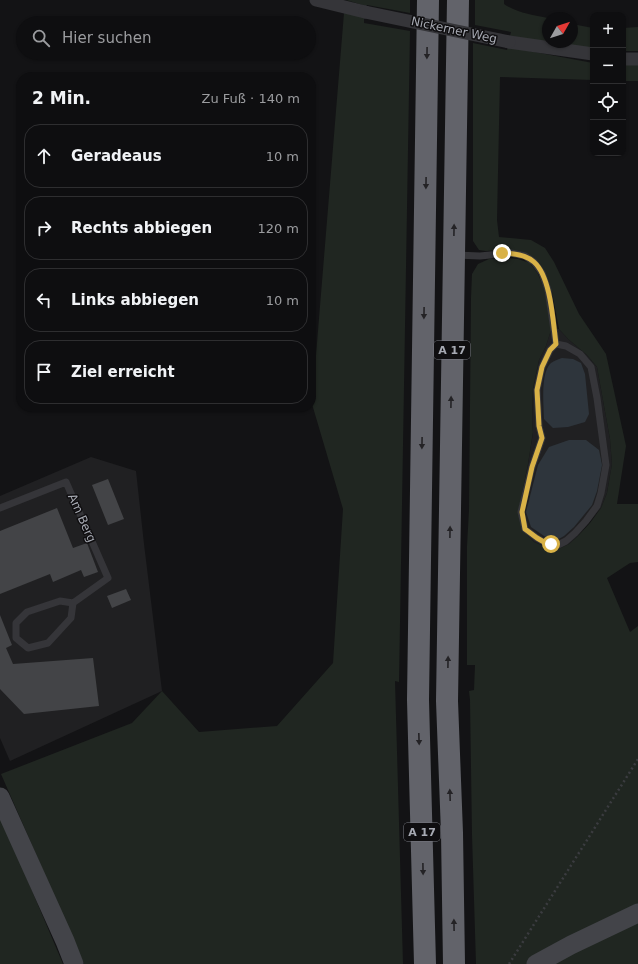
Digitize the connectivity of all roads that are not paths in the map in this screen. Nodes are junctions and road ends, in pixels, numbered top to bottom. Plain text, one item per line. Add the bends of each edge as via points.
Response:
1 (316, 0) edge
2 (428, 0) edge
3 (458, 0) edge
4 (590, 54) edge
5 (626, 59) edge
6 (638, 59) edge
7 (453, 256) junction
8 (556, 344) junction
9 (0, 508) edge
10 (73, 603) junction
11 (0, 797) edge
12 (638, 913) edge
13 (74, 964) edge
14 (425, 964) edge
15 (454, 964) edge
16 (536, 964) edge

1 - 4 street, Nickerner Weg, bridge via 509,42
2 -> 14 highway, A 17 via 418,700
7 -> 3 highway, A 17
5 - 6 street
7 - 8 lane via 511,253 525,256 534,262 542,273 548,290
15 -> 7 highway, A 17 via 447,701
8 - 8 lane via 550,350 542,367 537,390 542,438 532,467 522,512 525,529 544,542 558,545 575,533 597,506 606,464 598,398 591,367 580,354
9 - 10 lane, Am Berg via 66,482 108,578
10 - 10 lane via 71,618 48,643 28,648 16,638 16,623 27,612 60,601
11 - 13 street
12 - 16 street via 571,944

